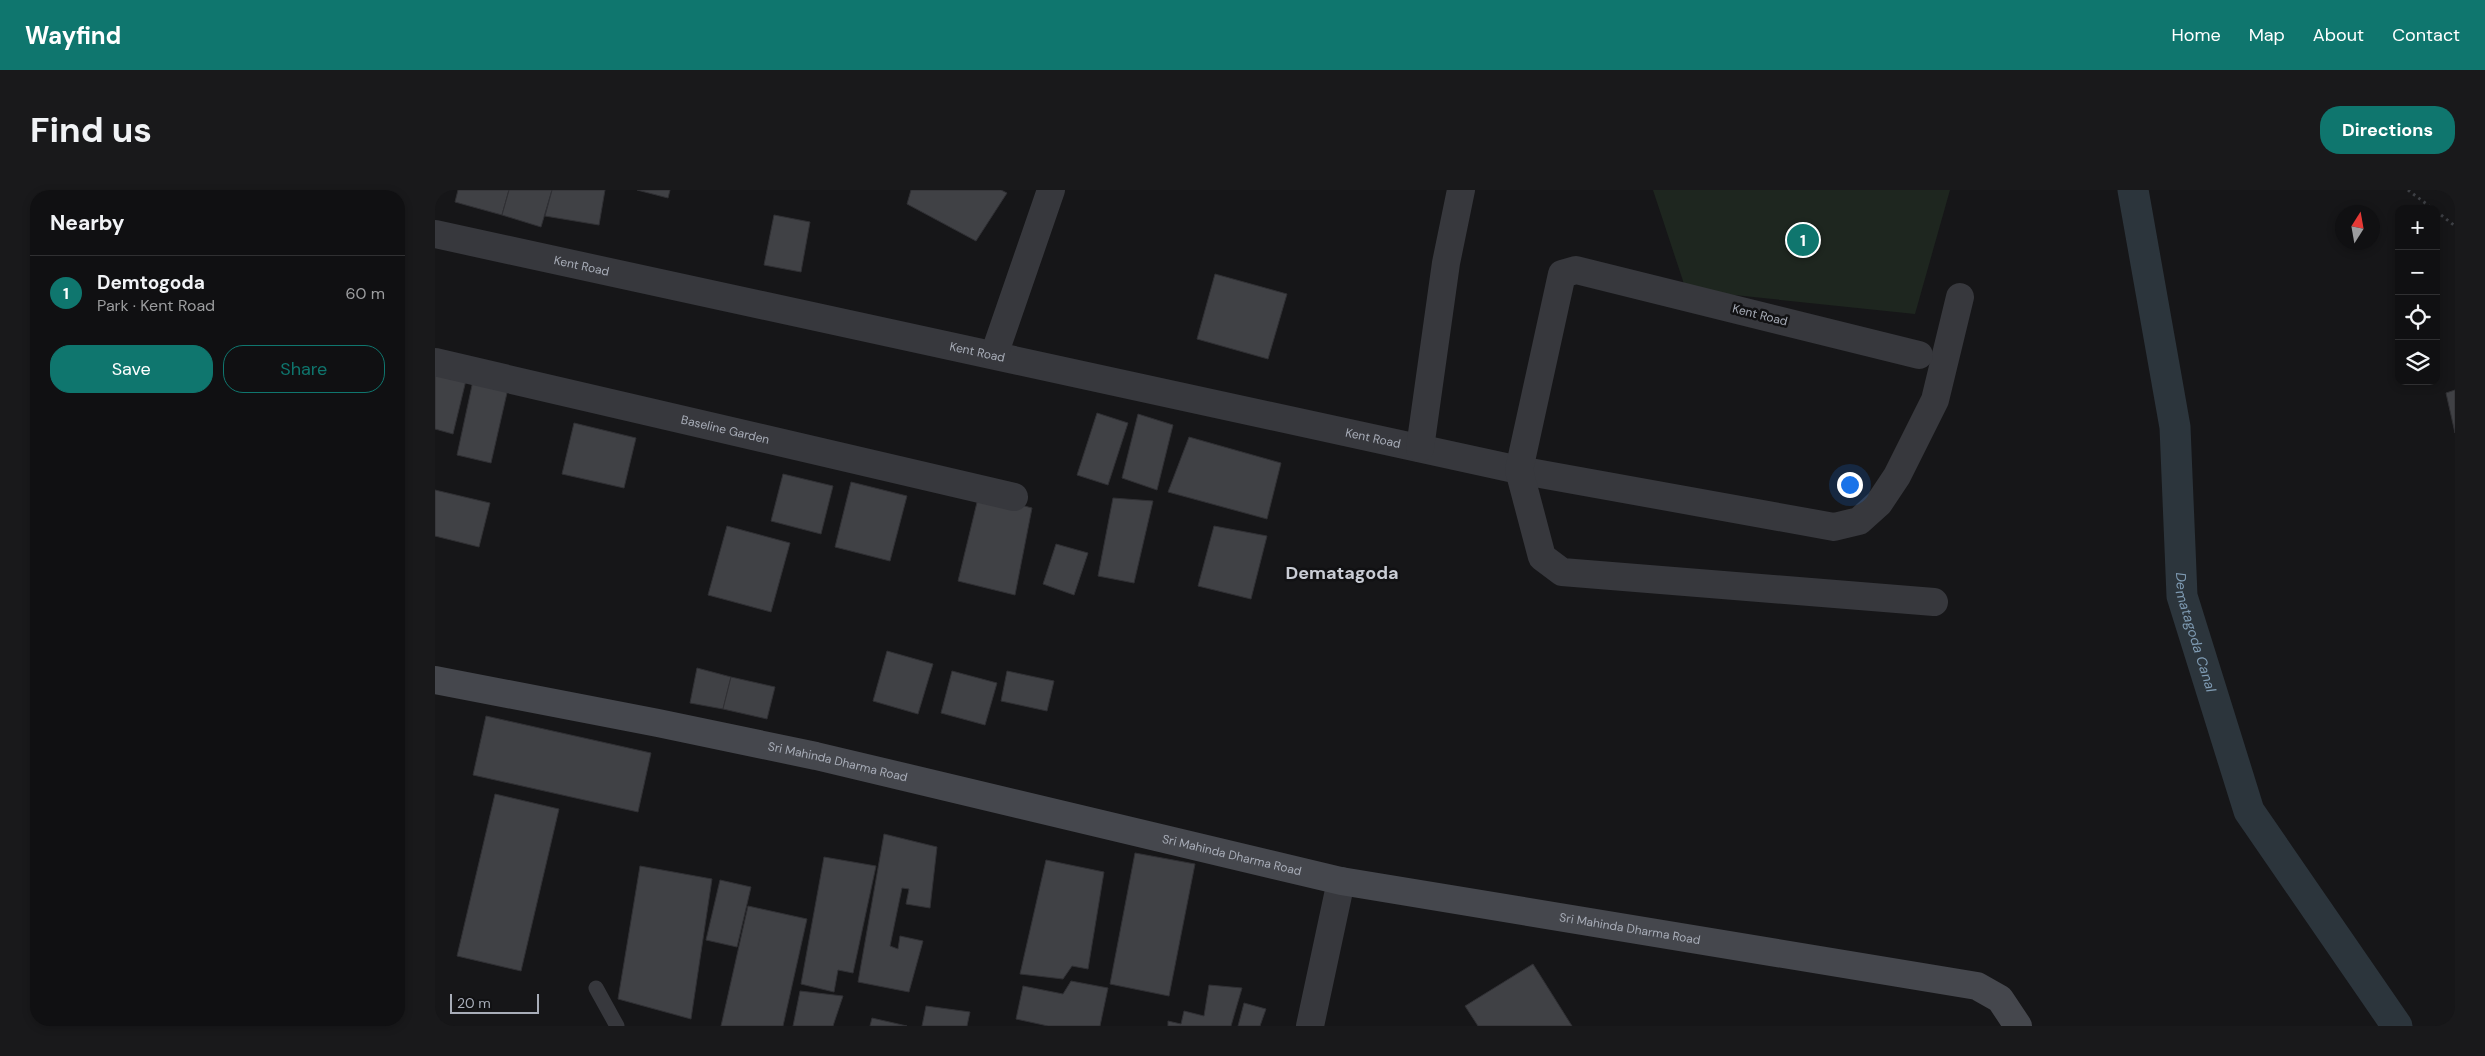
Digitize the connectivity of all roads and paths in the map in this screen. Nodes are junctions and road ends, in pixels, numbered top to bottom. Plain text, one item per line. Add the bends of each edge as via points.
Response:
1 (1051, 190) edge
2 (1461, 190) edge
3 (2407, 190) edge
4 (2428, 205) edge
5 (2440, 214) edge
6 (2455, 226) edge
7 (435, 234) edge
8 (1960, 297) dead end
9 (1919, 354) dead end
10 (994, 355) junction
11 (435, 362) edge
12 (1421, 448) junction
13 (1519, 470) junction
14 (1014, 497) dead end
15 (1933, 602) dead end
16 (435, 680) edge
17 (1341, 881) junction
18 (596, 988) dead end
19 (617, 1026) edge
20 (1310, 1026) edge
21 (2017, 1026) edge

1 - 10 street
2 - 12 street via 1447,263
3 - 4 path
5 - 6 path
7 - 10 street, Kent Road
8 - 13 street via 1935,400 1897,476 1879,503 1859,521 1834,527
9 - 13 street, Kent Road via 1576,270 1562,274
10 - 12 street, Kent Road
11 - 14 street, Baseline Garden
12 - 13 street, Kent Road
13 - 15 street, Kent Road via 1542,557 1562,572
16 - 17 street, Sri Mahinda Dharma Road via 816,756
17 - 20 street
17 - 21 street, Sri Mahinda Dharma Road via 1977,986 1999,999
18 - 19 lane

